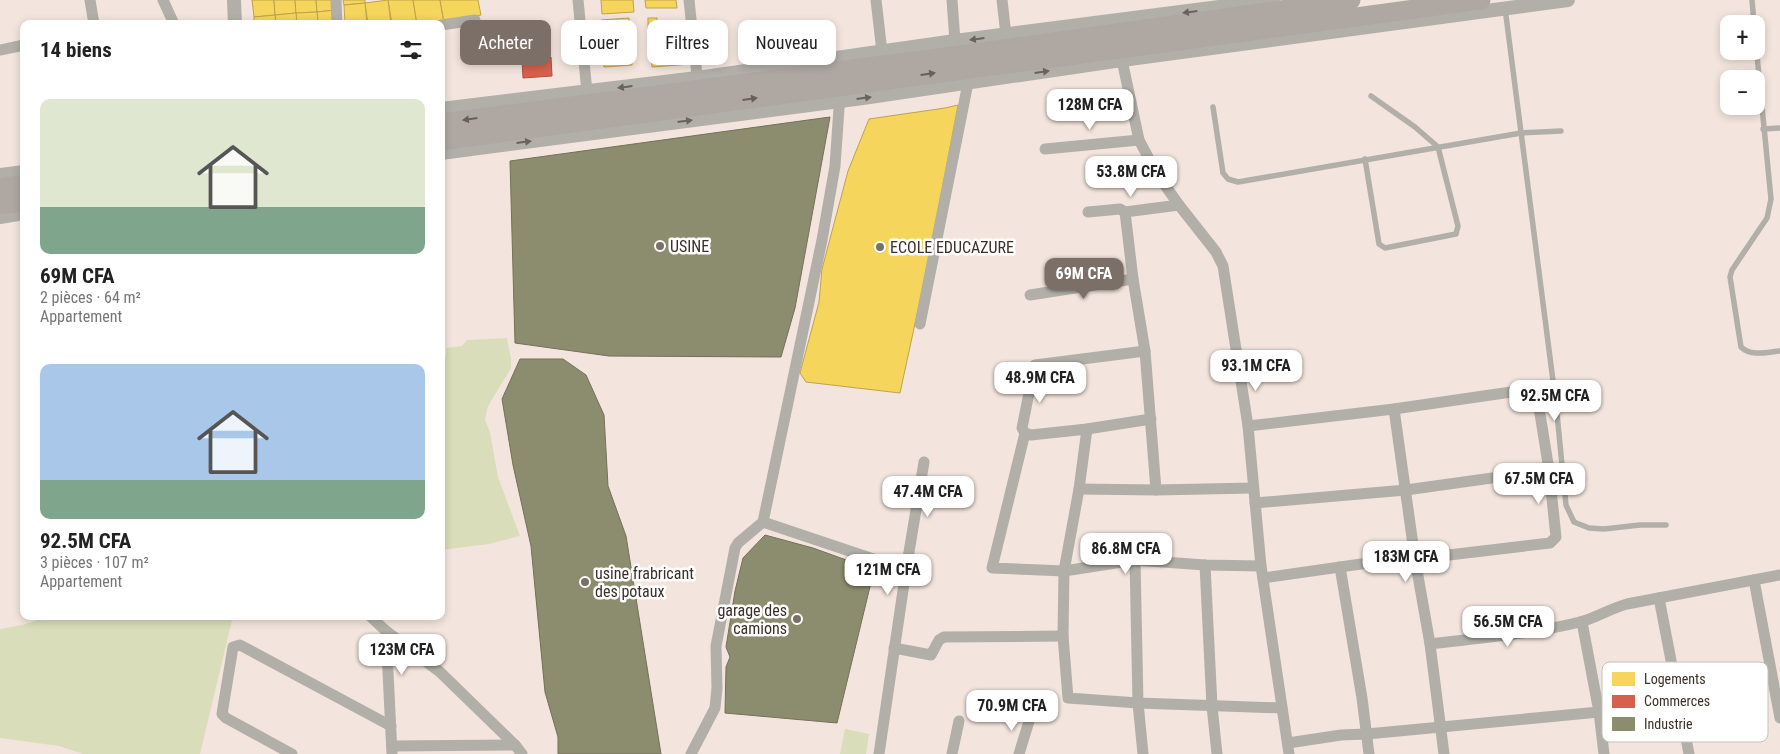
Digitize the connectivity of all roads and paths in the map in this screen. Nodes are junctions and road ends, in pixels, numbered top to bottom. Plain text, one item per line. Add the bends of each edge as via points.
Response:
1 (90, 0) edge
2 (163, 0) edge
3 (234, 0) edge
4 (336, 0) edge
5 (578, 0) edge
6 (689, 0) edge
7 (876, 0) edge
8 (952, 0) edge
9 (1002, 0) edge
10 (1273, 0) edge
11 (1351, 0) edge
12 (1480, 0) edge
13 (1568, 0) edge
14 (1752, 0) edge
15 (1505, 8) junction
16 (1753, 15) edge
17 (93, 20) edge
18 (172, 20) edge
19 (235, 20) edge
20 (337, 20) edge
21 (460, 22) edge
22 (445, 24) edge
23 (1006, 35) junction
24 (955, 41) junction
25 (20, 46) edge
26 (0, 50) edge
27 (882, 52) junction
28 (1122, 60) junction
29 (1757, 60) edge
30 (698, 83) junction
31 (968, 83) junction
32 (587, 92) junction
33 (840, 93) junction
34 (1371, 96) dead end
35 (1213, 107) dead end
36 (445, 109) edge
37 (445, 122) edge
38 (1780, 128) edge
39 (1764, 130) junction
40 (1561, 131) dead end
41 (1521, 133) junction
42 (490, 140) junction
43 (1139, 140) junction
44 (445, 141) edge
45 (1438, 147) junction
46 (1044, 149) dead end
47 (445, 152) edge
48 (1365, 159) junction
49 (20, 172) edge
50 (0, 175) edge
51 (20, 188) edge
52 (20, 203) edge
53 (1179, 205) junction
54 (2, 206) edge
55 (20, 212) edge
56 (1088, 212) dead end
57 (1125, 212) junction
58 (1133, 279) junction
59 (1030, 295) dead end
60 (920, 324) dead end
61 (1145, 351) junction
62 (1780, 351) edge
63 (1394, 409) junction
64 (1151, 419) junction
65 (1248, 426) junction
66 (1087, 429) junction
67 (1025, 433) junction
68 (924, 462) dead end
69 (1549, 470) junction
70 (1253, 488) junction
71 (1079, 489) junction
72 (1156, 490) junction
73 (1406, 490) junction
74 (1255, 503) junction
75 (763, 522) junction
76 (1666, 526) dead end
77 (1415, 559) junction
78 (1135, 560) junction
79 (1205, 566) junction
80 (1340, 566) junction
81 (906, 570) junction
82 (1064, 572) junction
83 (1262, 572) junction
84 (1780, 575) edge
85 (1754, 580) junction
86 (1659, 598) junction
87 (374, 620) edge
88 (1582, 622) junction
89 (386, 631) junction
90 (1063, 636) junction
91 (1430, 644) junction
92 (894, 648) junction
93 (1671, 662) edge
94 (1138, 703) junction
95 (1212, 706) junction
96 (1282, 708) junction
97 (1599, 712) junction
98 (1780, 717) edge
99 (1030, 718) dead end
100 (959, 721) dead end
101 (391, 726) junction
102 (1440, 727) junction
103 (1367, 734) junction
104 (1602, 737) edge
105 (1288, 748) edge
106 (392, 750) edge
107 (518, 750) edge
108 (292, 754) edge
109 (691, 754) edge
110 (879, 754) edge
111 (952, 754) edge
112 (1019, 754) edge
113 (1143, 754) edge
114 (1216, 754) edge
115 (1369, 754) edge
116 (1444, 754) edge

1 - 17 street
2 - 18 street
3 - 19 street
4 - 20 street
5 - 32 street
6 - 30 street
7 - 27 street
8 - 24 street
9 - 23 street
10 -> 23 street
11 - 30 highway via 982,52
33 -> 12 highway
13 - 15 street
14 - 16 lane
15 - 28 street
15 - 41 lane
21 - 22 street
23 -> 24 street
24 - 27 street
25 - 26 street
27 - 30 street
31 -> 28 street
28 - 43 street
29 - 39 lane
30 -> 32 street
30 -> 37 highway
33 -> 31 street
31 - 60 street
32 - 36 street
42 -> 33 highway
33 - 75 street via 834,166 822,240
34 - 45 lane via 1416,127
35 - 48 lane via 1223,172 1228,179 1238,182
38 - 39 lane
39 - 62 lane via 1770,209 1730,277 1741,348 1750,354
40 - 41 lane
41 - 45 lane
41 - 76 lane via 1566,505 1574,522 1589,528
42 - 44 highway
42 - 47 street
43 - 46 street
43 - 53 street
45 - 48 lane
45 - 48 lane via 1458,232 1385,248 1378,244
49 - 50 street
51 - 54 highway
52 - 54 highway
53 - 57 street
53 - 65 street via 1216,252 1222,266
54 - 55 street
56 - 57 street via 1120,209
57 - 58 street
58 - 59 street
58 - 61 street
61 - 64 street
61 - 67 street via 1036,365 1022,428
63 - 65 street
63 - 69 street via 1532,389 1537,395
63 - 73 street
64 - 66 street
64 - 72 street
65 - 70 street
66 - 67 street
66 - 71 street
67 - 82 street via 992,568
68 - 81 street
69 - 73 street
69 - 77 street via 1556,538 1550,544
70 - 72 street
70 - 74 street
71 - 72 street
71 - 82 street
73 - 74 street
73 - 77 street
74 - 83 street
75 - 81 street
75 - 109 street via 735,548 716,646 718,688 715,708
77 - 80 street
77 - 91 street
78 - 79 street
78 - 82 street
78 - 94 street
79 - 83 street
79 - 95 street
80 - 83 street
80 - 103 street
81 - 92 street
82 - 90 street
83 - 96 street
84 - 85 street
85 - 86 street
85 - 98 street
86 - 88 street via 1610,608
86 - 93 street
87 - 89 street
88 - 91 street
88 - 97 street
89 - 101 street
89 - 107 street via 440,672
90 - 92 street via 944,637 931,655
90 - 94 street via 1068,698
91 - 102 street
92 - 110 street
94 - 95 street
94 - 113 street
95 - 96 street
95 - 114 street
96 - 105 street
97 - 102 street
97 - 104 street
99 - 112 street
100 - 111 street
101 - 106 street
101 - 108 street via 236,645 233,647 222,714
102 - 103 street
102 - 116 street
103 - 105 street via 1341,735
103 - 115 street
106 - 107 street

